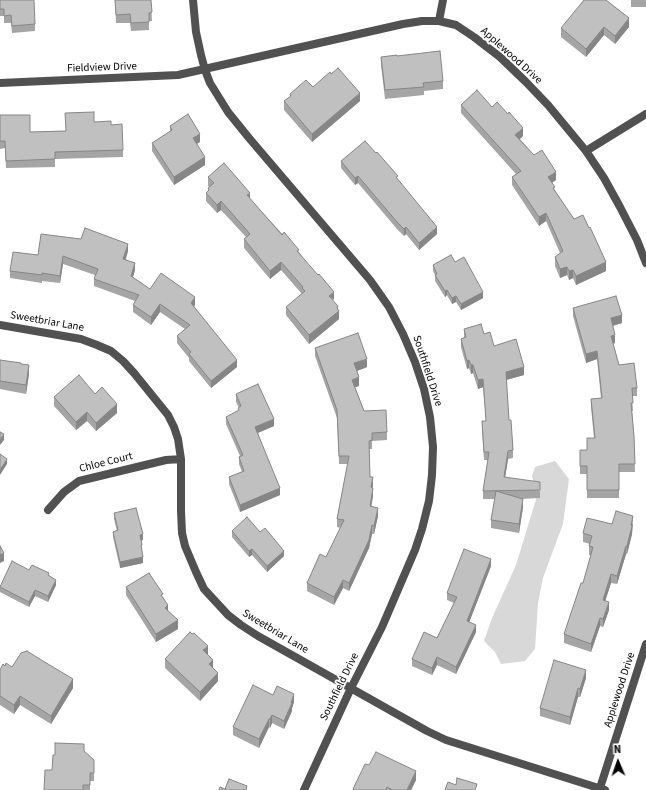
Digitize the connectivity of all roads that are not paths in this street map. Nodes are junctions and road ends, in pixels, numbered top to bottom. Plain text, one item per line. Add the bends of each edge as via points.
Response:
1 (193, 0) edge
2 (442, 0) edge
3 (439, 21) junction
4 (205, 70) junction
5 (0, 83) edge
6 (646, 114) edge
7 (586, 151) junction
8 (646, 263) edge
9 (0, 325) edge
10 (181, 459) junction
11 (48, 510) dead end
12 (646, 644) edge
13 (351, 688) junction
14 (603, 789) edge
15 (304, 790) edge

1 - 4 street, Southfield Drive via 196,32
2 - 3 street
3 - 4 street, Applewood Drive via 402,24
3 - 7 street, Applewood Drive via 456,25 500,58 548,105
4 - 5 street, Fieldview Drive via 154,77
4 - 13 street, Southfield Drive via 210,82 249,138 370,280 389,307 404,334 426,396 433,447 429,501 424,522 382,628
6 - 7 street
7 - 8 street, Applewood Drive via 620,207
9 - 10 street, Sweetbriar Lane via 81,339 110,351 134,373 168,415 178,439
10 - 11 street, Chloe Court via 166,460 79,481 64,492
10 - 13 street, Sweetbriar Lane via 182,533 204,588 228,615 241,625
12 - 14 street, Applewood Drive
13 - 14 street, Sweetbriar Lane via 446,740
13 - 15 street, Southfield Drive

